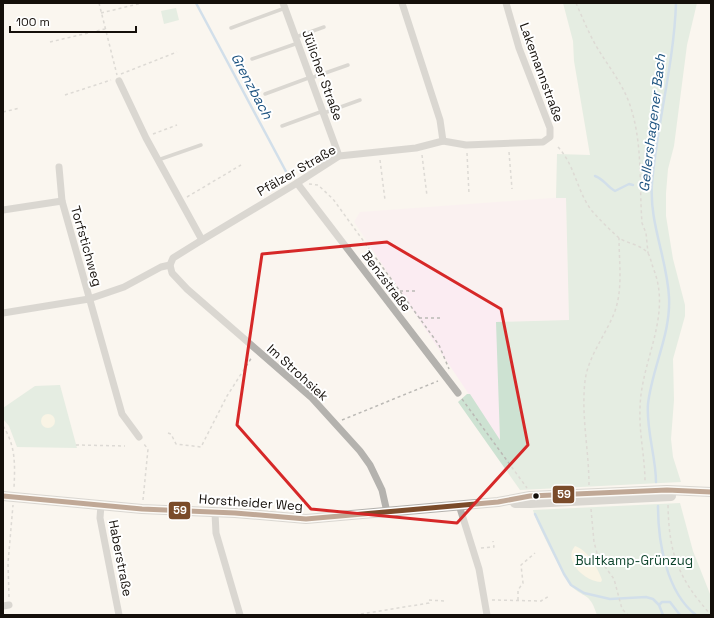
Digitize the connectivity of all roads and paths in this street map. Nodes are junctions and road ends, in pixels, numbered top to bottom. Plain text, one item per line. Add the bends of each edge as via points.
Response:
1 (99, 3) edge
2 (142, 3) edge
3 (402, 3) edge
4 (506, 3) edge
5 (576, 3) edge
6 (284, 6) edge
7 (101, 13) junction
8 (324, 27) dead end
9 (231, 28) dead end
10 (105, 29) junction
11 (297, 40) junction
12 (50, 42) dead end
13 (177, 52) dead end
14 (252, 59) dead end
15 (348, 65) dead end
16 (311, 78) junction
17 (118, 79) junction
18 (265, 94) dead end
19 (65, 95) dead end
20 (360, 100) dead end
21 (20, 108) dead end
22 (3, 112) edge
23 (323, 112) junction
24 (177, 125) dead end
25 (282, 126) dead end
26 (145, 137) junction
27 (443, 141) junction
28 (509, 144) junction
29 (201, 145) dead end
30 (466, 145) junction
31 (421, 147) junction
32 (558, 147) dead end
33 (379, 152) junction
34 (339, 156) junction
35 (158, 160) junction
36 (241, 165) dead end
37 (59, 167) dead end
38 (297, 183) junction
39 (512, 190) dead end
40 (470, 194) dead end
41 (427, 196) dead end
42 (62, 200) junction
43 (385, 200) dead end
44 (181, 201) junction
45 (3, 210) edge
46 (619, 238) junction
47 (202, 240) junction
48 (648, 254) junction
49 (170, 265) junction
50 (400, 291) junction
51 (416, 291) dead end
52 (89, 299) junction
53 (3, 313) edge
54 (418, 318) junction
55 (443, 318) dead end
56 (256, 350) junction
57 (448, 380) junction
58 (458, 393) joint
59 (334, 423) junction
60 (3, 426) edge
61 (168, 433) dead end
62 (138, 437) joint
63 (14, 438) dead end
64 (11, 440) junction
65 (76, 446) dead end
66 (125, 446) dead end
67 (648, 491) junction
68 (696, 492) junction
69 (711, 492) edge
70 (3, 496) edge
71 (530, 496) junction
72 (14, 497) junction
73 (590, 497) junction
74 (668, 497) junction
75 (498, 502) junction
76 (101, 505) junction
77 (459, 505) junction
78 (142, 509) junction
79 (387, 512) junction
80 (215, 513) junction
81 (493, 541) dead end
82 (473, 549) junction
83 (535, 552) dead end
84 (549, 596) dead end
85 (485, 600) junction
86 (518, 600) junction
87 (444, 601) dead end
88 (6, 606) edge
89 (120, 615) edge
90 (240, 615) edge
91 (355, 615) edge
92 (487, 615) edge
93 (628, 615) edge
94 (711, 615) edge

1 - 7 path
2 - 7 path
3 - 27 street via 440,120
4 - 28 street, Lakemannstraße via 519,48 551,133 543,142
5 - 48 path via 596,45 620,83 634,120 640,156 642,223 647,238
6 - 9 lane
6 - 11 street, Jülicher Straße
7 - 10 path
8 - 11 lane
10 - 12 path
10 - 17 path
11 - 14 lane
11 - 16 street, Jülicher Straße
13 - 17 path via 122,73
15 - 16 lane
16 - 18 lane
16 - 23 street, Jülicher Straße
17 - 19 path
17 - 26 street
20 - 23 lane
21 - 22 path
23 - 25 lane
23 - 34 street, Jülicher Straße
24 - 26 path
26 - 35 street
27 - 30 street, Lakemannstraße
27 - 31 street, Pfälzer Straße
28 - 30 street, Lakemannstraße
28 - 39 path
29 - 35 lane
30 - 40 path
31 - 33 street, Pfälzer Straße
31 - 41 path
32 - 46 path via 565,154 586,202
33 - 34 street, Pfälzer Straße
33 - 43 path
34 - 38 street, Pfälzer Straße
35 - 44 street
36 - 44 path
37 - 42 street, Torfstichweg
38 - 47 street, Pfälzer Straße
38 - 50 path via 318,185 333,198
38 - 57 street, Benzstraße
42 - 45 street, Torfstichweg
42 - 52 street, Torfstichweg
44 - 47 street
46 - 48 path
46 - 73 path via 620,274 615,310 591,359 585,381
47 - 49 street, Pfälzer Straße via 173,258
48 - 67 path via 658,287 660,308 640,409 645,483
49 - 52 street, Pfälzer Straße via 160,267 124,287
49 - 56 street, Im Strohsiek via 172,273 188,289
50 - 51 path
50 - 54 path
52 - 53 street, Pfälzer Straße
52 - 62 street via 122,414
54 - 55 path
54 - 57 path via 439,345 449,368
56 - 59 street, Im Strohsiek via 311,397
56 - 61 path via 227,396 201,447 176,444
57 - 58 street, Benzstraße
57 - 59 path
58 - 71 path
59 - 79 street, Im Strohsiek via 360,450 370,465 382,490
60 - 64 path
62 - 78 path via 148,449
63 - 64 path
64 - 72 path via 16,463
65 - 66 path
67 - 68 street, Horstheider Weg
67 - 73 street, Horstheider Weg
68 - 69 street, Horstheider Weg
68 - 74 street, Horstheider Weg
70 - 72 street, Horstheider Weg
71 - 73 street, Horstheider Weg
71 - 75 street, Horstheider Weg
72 - 76 street, Horstheider Weg
72 - 88 path
73 - 74 street, Horstheider Weg
73 - 75 street, Horstheider Weg via 530,504
73 - 93 path via 598,557 614,579 619,602
74 - 94 path via 669,534 675,561 692,594
75 - 77 street, Horstheider Weg
76 - 78 street, Horstheider Weg
76 - 89 street, Haberstraße via 100,518
77 - 79 street, Horstheider Weg
77 - 82 street
78 - 80 street, Horstheider Weg
79 - 80 street, Horstheider Weg via 306,519 235,512
80 - 90 street via 216,533
81 - 82 path via 494,547
82 - 85 street via 480,569
83 - 86 path via 521,565 522,583 518,590
84 - 86 path via 540,601
85 - 86 path
85 - 92 street
87 - 91 path via 429,600 429,603

